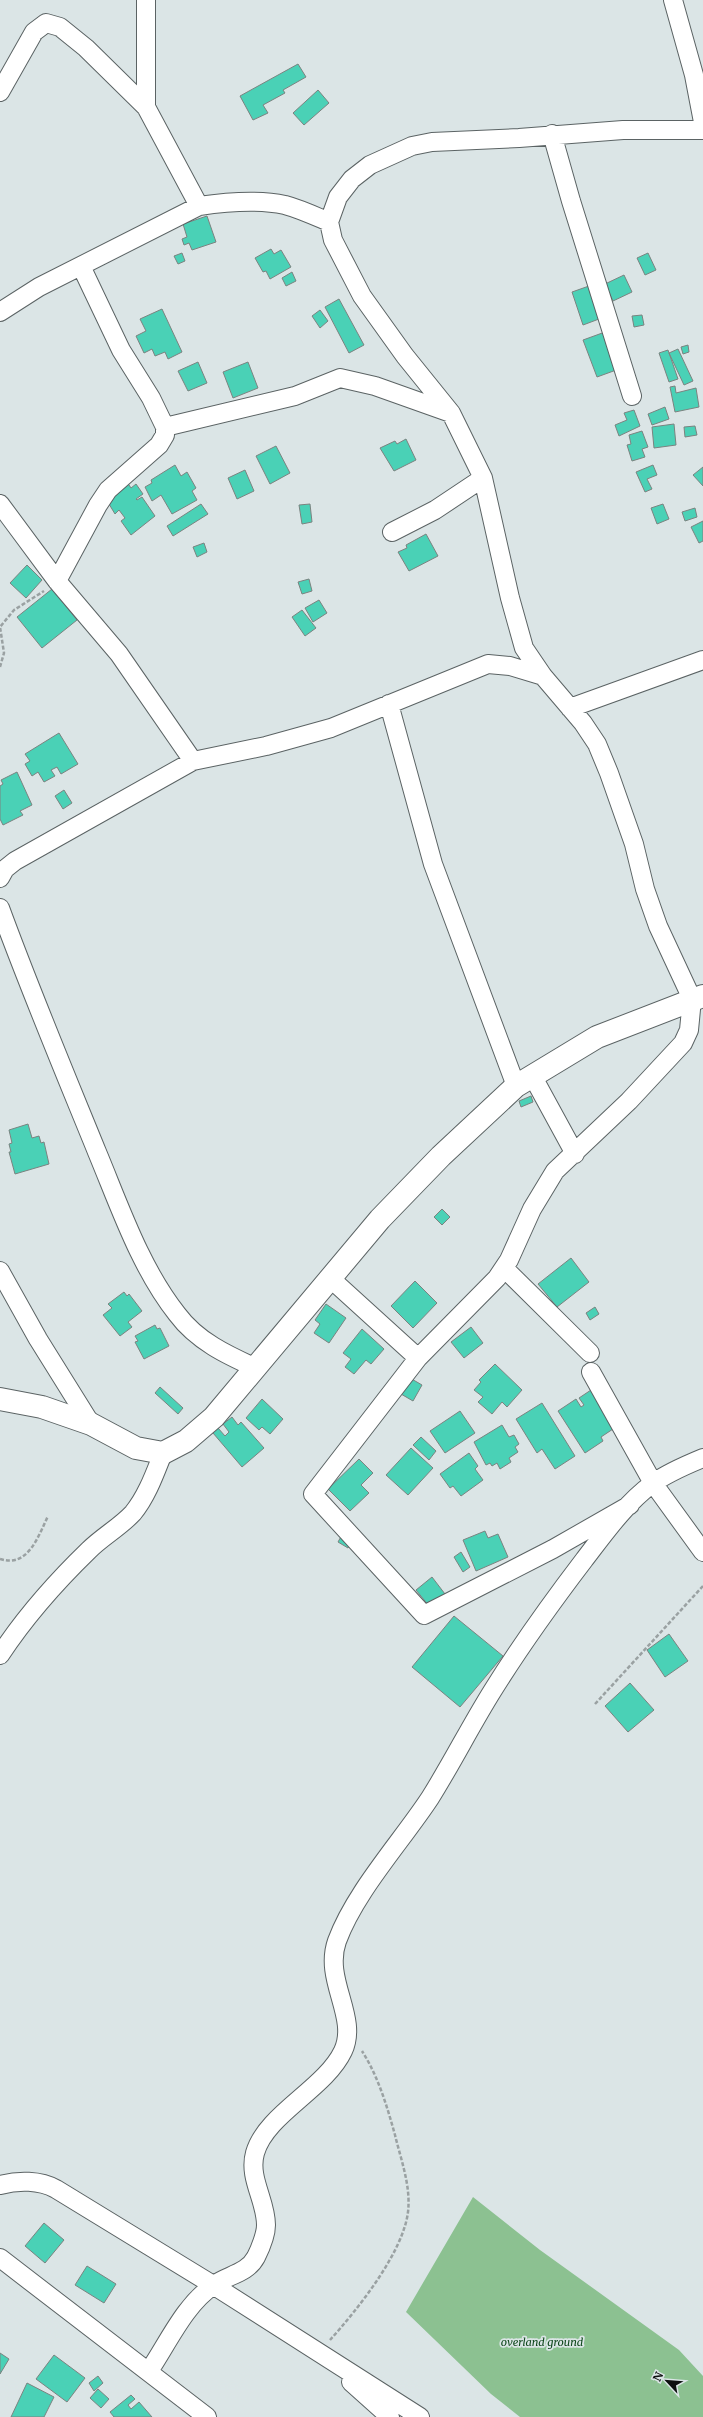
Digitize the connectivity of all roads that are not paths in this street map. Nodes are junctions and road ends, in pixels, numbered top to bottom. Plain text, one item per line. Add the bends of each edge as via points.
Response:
1 (146, 0) edge
2 (673, 0) edge
3 (0, 92) edge
4 (146, 107) junction
5 (703, 122) edge
6 (703, 130) edge
7 (552, 134) junction
8 (199, 206) junction
9 (329, 222) junction
10 (81, 266) junction
11 (2, 305) edge
12 (632, 396) dead end
13 (451, 413) junction
14 (165, 427) junction
15 (483, 478) junction
16 (0, 504) edge
17 (392, 532) dead end
18 (58, 582) junction
19 (703, 660) edge
20 (543, 676) junction
21 (388, 704) junction
22 (570, 708) junction
23 (193, 760) junction
24 (0, 878) edge
25 (0, 908) edge
26 (698, 997) edge
27 (525, 1082) junction
28 (575, 1154) junction
29 (504, 1268) junction
30 (0, 1271) edge
31 (330, 1278) junction
32 (590, 1354) dead end
33 (418, 1358) junction
34 (256, 1368) junction
35 (591, 1372) dead end
36 (0, 1399) edge
37 (91, 1424) junction
38 (163, 1453) junction
39 (703, 1458) edge
40 (653, 1483) junction
41 (630, 1505) junction
42 (703, 1552) edge
43 (0, 1655) edge
44 (0, 2185) edge
45 (0, 2258) edge
46 (214, 2285) junction
47 (320, 2353) junction
48 (149, 2371) junction
49 (200, 2415) edge
50 (390, 2417) edge
51 (420, 2417) edge

1 - 4 street
2 - 5 street via 694,75
3 - 4 street via 34,32 46,23 60,27 86,48
4 - 8 street
6 - 7 street via 623,130
7 - 9 street via 432,142 412,146 370,165 352,179 338,197
7 - 12 street
8 - 9 street via 220,203 285,205
8 - 10 street
9 - 13 street via 333,240 362,296 405,356
10 - 11 street
10 - 14 street via 121,350 151,398
13 - 14 street via 375,386 340,378 294,396
13 - 15 street
14 - 18 street via 165,435 159,445 108,490
15 - 17 street via 435,510
15 - 20 street via 524,648
16 - 18 street
18 - 23 street via 119,654
19 - 22 street
20 - 21 street via 510,666 488,664
20 - 22 street
21 - 23 street via 331,728 266,746
21 - 27 street via 433,864
22 - 26 street via 596,744 609,773 658,926
23 - 24 street via 15,861 5,869
25 - 34 street via 129,1228 157,1285 178,1315 199,1337 226,1354
26 - 27 street via 597,1037
26 - 28 street via 683,1043
27 - 28 street
27 - 31 street via 441,1156 380,1219
28 - 29 street via 555,1171 541,1192
29 - 32 street
29 - 33 street
30 - 37 street via 38,1339
31 - 33 street
31 - 34 street
33 - 41 street via 313,1494 424,1615 553,1549
34 - 38 street via 214,1418 186,1441
35 - 40 street
36 - 37 street via 42,1407
37 - 38 street via 136,1448
38 - 43 street via 147,1491 132,1513 66,1573 17,1629
39 - 40 street
40 - 41 street
40 - 42 street
41 - 46 street via 555,1599 493,1690 429,1798 345,1924 335,1949 333,1970 348,2031 343,2051 336,2062 261,2138 254,2156 253,2174 264,2206 266,2228 255,2260 245,2269
44 - 46 street via 10,2182 49,2185
45 - 48 street
46 - 47 street
46 - 48 street via 191,2307
47 - 50 street
47 - 51 street
48 - 49 street

